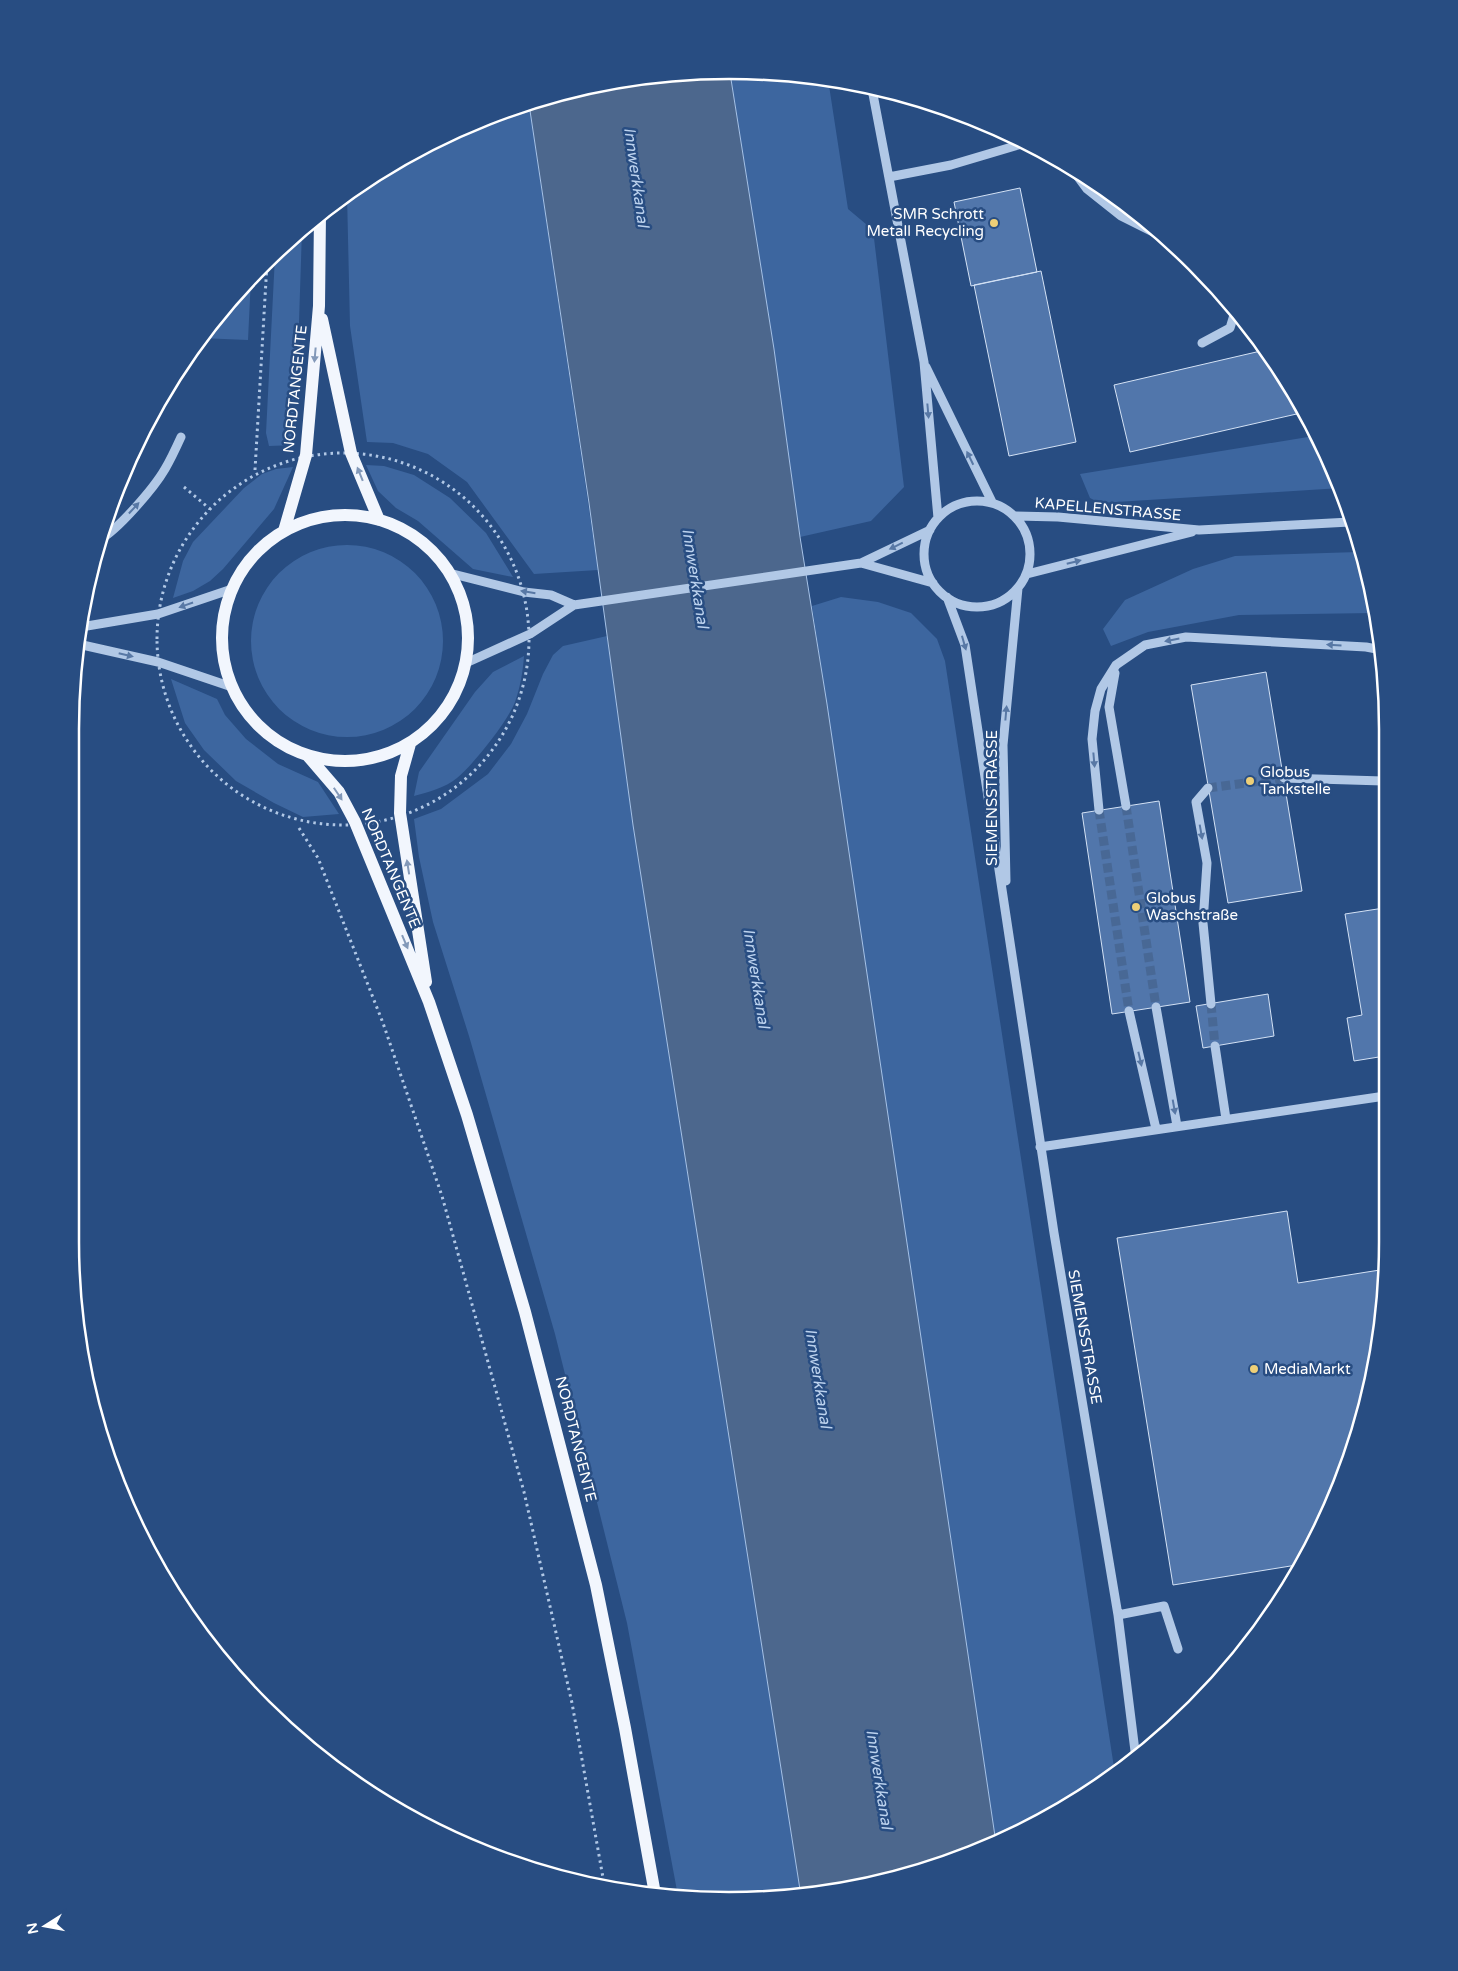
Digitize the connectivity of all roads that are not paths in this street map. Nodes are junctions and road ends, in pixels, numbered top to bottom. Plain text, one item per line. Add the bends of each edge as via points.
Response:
1 (873, 95) edge
2 (1016, 146) edge
3 (889, 177) junction
4 (1083, 184) edge
5 (320, 224) edge
6 (1141, 226) edge
7 (319, 306) junction
8 (1233, 318) edge
9 (1202, 343) dead end
10 (924, 362) junction
11 (181, 438) dead end
12 (992, 502) junction
13 (1014, 516) junction
14 (938, 518) junction
15 (379, 520) junction
16 (1346, 522) edge
17 (930, 530) junction
18 (1199, 530) junction
19 (284, 531) junction
20 (108, 535) edge
21 (862, 563) junction
22 (449, 573) junction
23 (1027, 574) junction
24 (933, 583) junction
25 (1018, 588) junction
26 (232, 589) junction
27 (947, 597) junction
28 (574, 605) junction
29 (87, 626) edge
30 (84, 645) edge
31 (1374, 649) edge
32 (466, 663) junction
33 (1116, 665) junction
34 (232, 687) junction
35 (410, 744) junction
36 (308, 756) junction
37 (1284, 778) tunnel mouth
38 (1379, 781) edge
39 (1208, 788) dead end
40 (1126, 806) tunnel mouth
41 (1099, 810) tunnel mouth
42 (1007, 919) junction
43 (429, 1002) junction
44 (1211, 1004) tunnel mouth
45 (1156, 1007) tunnel mouth
46 (1130, 1011) tunnel mouth
47 (1215, 1046) tunnel mouth
48 (1379, 1097) edge
49 (1226, 1119) junction
50 (1177, 1126) junction
51 (1156, 1129) junction
52 (1040, 1147) junction
53 (1118, 1614) junction
54 (1178, 1649) dead end
55 (1135, 1750) edge
56 (655, 1888) edge

1 - 3 street
2 - 3 street via 951,165
3 - 10 street
4 - 6 street via 1121,216
5 - 7 main road, NORDTANGENTE
15 -> 7 main road, NORDTANGENTE via 351,453
7 -> 19 main road, NORDTANGENTE via 306,455
8 - 9 street via 1230,328
12 -> 10 street
10 -> 14 street
20 -> 11 street via 165,470
12 - 13 street
12 - 14 street via 977,500 963,503 949,508
13 - 18 street, KAPELLENSTRASSE
13 - 23 street via 1024,528 1029,543
14 - 17 street
15 - 19 main road, NORDTANGENTE via 360,516 320,517
15 - 22 main road, NORDTANGENTE via 396,526 426,545
16 - 18 street, KAPELLENSTRASSE
17 -> 21 street
17 - 24 street via 924,557
23 -> 18 street, KAPELLENSTRASSE
19 - 26 main road, NORDTANGENTE via 258,550
21 - 24 street
21 - 28 street
28 -> 22 street via 551,595 524,592
22 - 32 main road, NORDTANGENTE via 460,594 466,616
23 - 25 street
24 - 27 street
25 - 27 street via 992,605 976,607
42 -> 25 street, SIEMENSSTRASSE via 1003,745
26 -> 29 street via 158,614
26 - 34 main road, NORDTANGENTE via 222,628 222,648
27 -> 42 street, SIEMENSSTRASSE via 965,646
28 - 32 street via 530,634
30 -> 34 street via 158,662
31 -> 33 street via 1186,638 1145,645
32 - 35 main road, NORDTANGENTE via 455,695 446,709
33 - 40 street via 1109,707
33 -> 41 street via 1101,689 1095,711 1092,738
34 - 36 main road, NORDTANGENTE via 240,703 262,730 276,741
35 - 36 main road, NORDTANGENTE via 386,755 360,761 343,762
43 -> 35 main road, NORDTANGENTE via 400,813 402,776
36 -> 43 main road, NORDTANGENTE via 339,792 355,822
37 - 38 street
39 -> 44 street via 1196,802 1207,863 1204,923
42 - 52 street, SIEMENSSTRASSE
43 - 56 main road, NORDTANGENTE via 514,1274 564,1459 596,1585
45 -> 50 street
46 -> 51 street
47 - 49 street
48 - 49 street
49 - 50 street
50 - 51 street
51 - 52 street
52 - 53 street, SIEMENSSTRASSE
53 - 54 street via 1164,1606
53 - 55 street, SIEMENSSTRASSE

